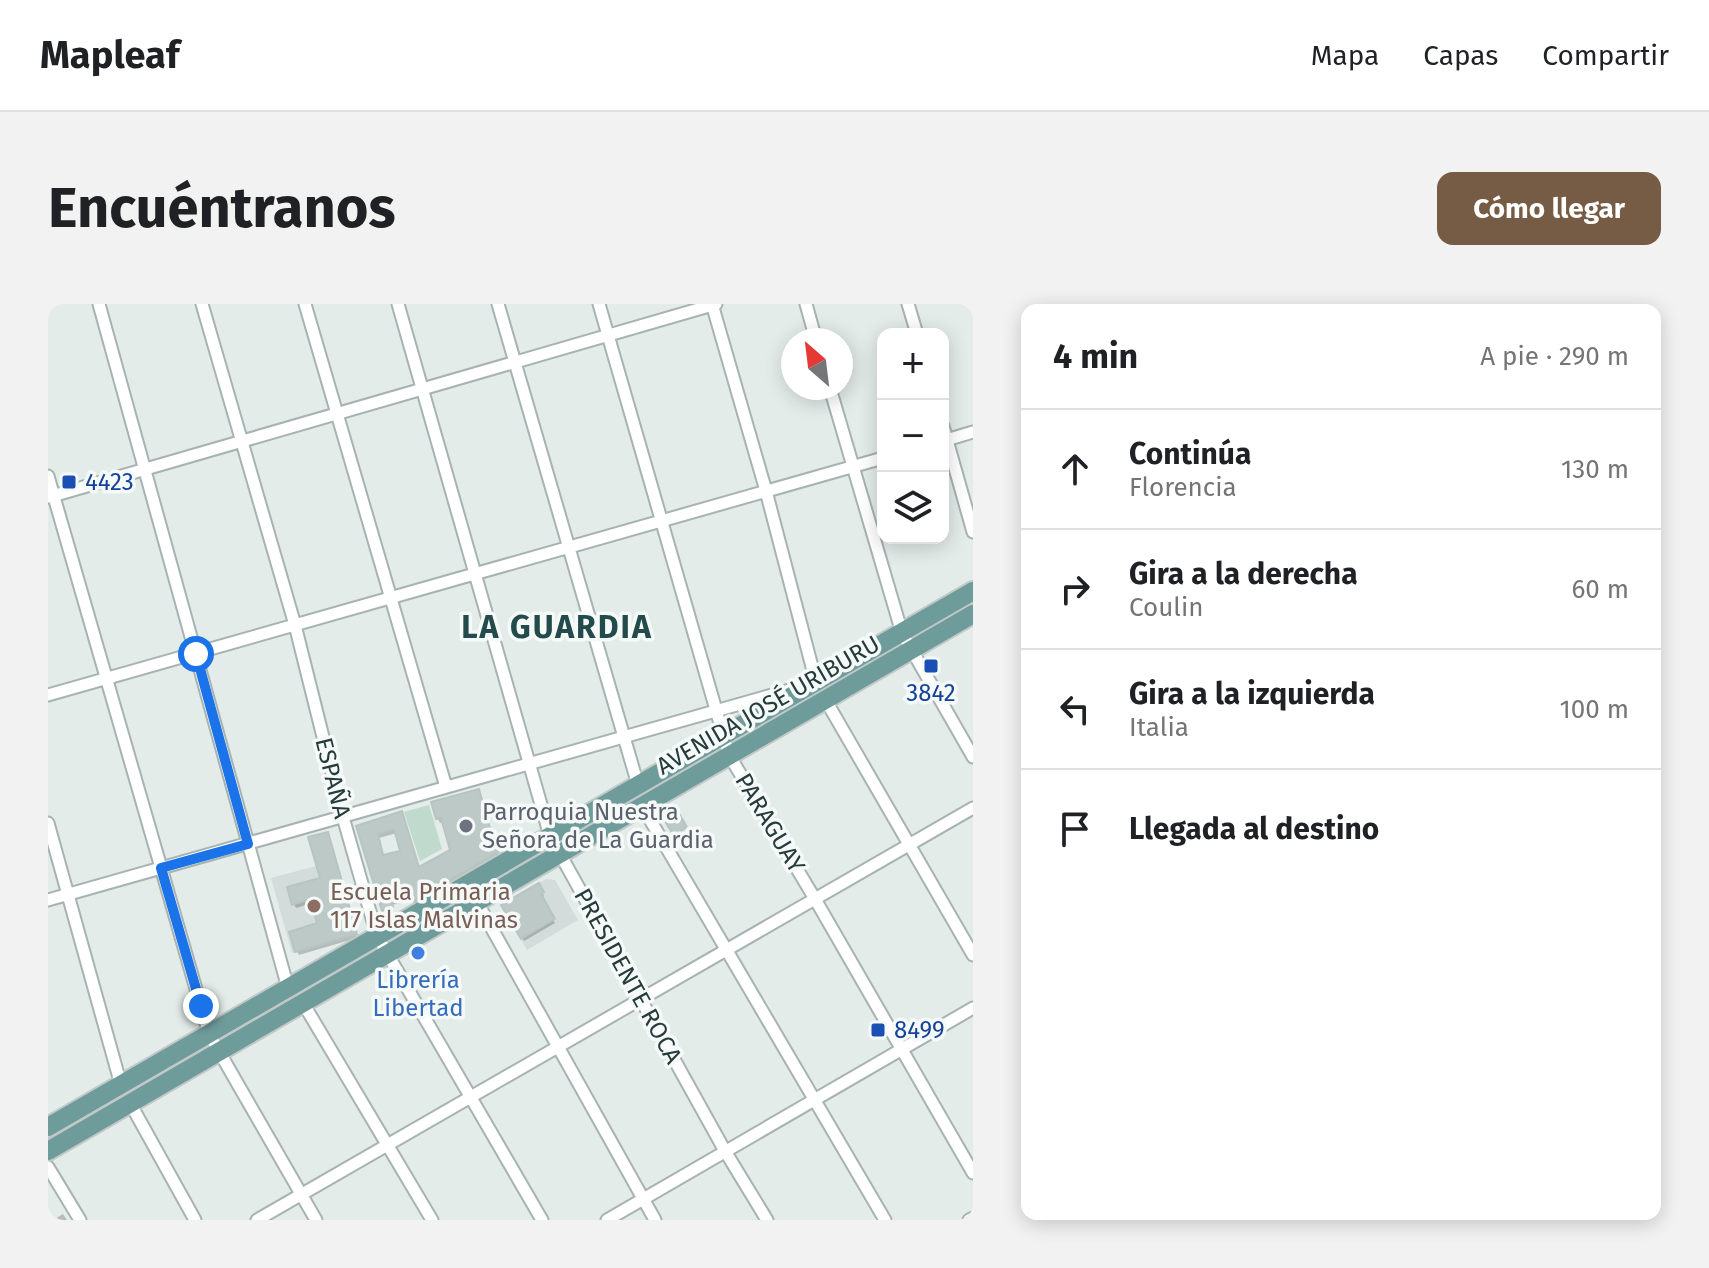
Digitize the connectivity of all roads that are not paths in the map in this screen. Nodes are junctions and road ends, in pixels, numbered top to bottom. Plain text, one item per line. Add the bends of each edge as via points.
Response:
1 (99, 304) edge
2 (202, 304) edge
3 (305, 304) edge
4 (398, 304) edge
5 (498, 304) edge
6 (599, 304) edge
7 (806, 304) edge
8 (908, 304) edge
9 (714, 305) edge
10 (813, 328) edge
11 (915, 328) edge
12 (608, 335) junction
13 (515, 362) junction
14 (422, 389) junction
15 (834, 400) edge
16 (337, 414) junction
17 (973, 432) edge
18 (949, 439) edge
19 (242, 441) junction
20 (949, 453) edge
21 (877, 460) edge
22 (853, 466) junction
23 (145, 471) junction
24 (48, 476) edge
25 (766, 491) junction
26 (51, 496) edge
27 (661, 521) junction
28 (973, 532) edge
29 (569, 547) junction
30 (475, 574) junction
31 (973, 591) edge
32 (390, 598) junction
33 (973, 614) edge
34 (295, 625) junction
35 (902, 633) junction
36 (911, 650) junction
37 (196, 654) junction
38 (106, 678) junction
39 (816, 682) junction
40 (48, 695) edge
41 (825, 699) junction
42 (716, 711) junction
43 (723, 736) junction
44 (624, 737) junction
45 (729, 755) junction
46 (973, 757) edge
47 (529, 764) junction
48 (638, 785) junction
49 (446, 787) junction
50 (642, 806) junction
51 (973, 808) edge
52 (343, 817) junction
53 (48, 823) edge
54 (550, 836) junction
55 (911, 843) junction
56 (248, 844) junction
57 (560, 854) junction
58 (161, 868) junction
59 (68, 894) junction
60 (815, 899) junction
61 (48, 900) edge
62 (477, 902) junction
63 (377, 936) junction
64 (726, 950) junction
65 (387, 953) junction
66 (973, 955) edge
67 (288, 988) junction
68 (640, 999) junction
69 (303, 1003) junction
70 (973, 1008) edge
71 (209, 1034) junction
72 (558, 1047) junction
73 (901, 1050) junction
74 (219, 1051) junction
75 (121, 1085) junction
76 (471, 1097) junction
77 (814, 1100) junction
78 (130, 1103) junction
79 (48, 1127) edge
80 (386, 1146) junction
81 (48, 1151) edge
82 (725, 1151) junction
83 (48, 1167) edge
84 (973, 1173) edge
85 (301, 1194) junction
86 (643, 1199) junction
87 (80, 1220) edge
88 (195, 1220) edge
89 (257, 1220) edge
90 (316, 1220) edge
91 (432, 1220) edge
92 (542, 1220) edge
93 (607, 1220) edge
94 (655, 1220) edge
95 (767, 1220) edge
96 (885, 1220) edge

1 - 23 street
2 - 19 street, ESPAÑA
3 - 16 street
4 - 14 street, PRESIDENTE ROCA
5 - 13 street
6 - 12 street, PARAGUAY
7 - 10 street
8 - 11 street
9 - 12 street
9 - 25 street
12 - 13 street
12 - 27 street, PARAGUAY
13 - 14 street
13 - 29 street
14 - 16 street
14 - 30 street, PRESIDENTE ROCA
15 - 22 street
16 - 19 street
16 - 32 street
17 - 18 street
19 - 23 street
19 - 34 street, ESPAÑA
20 - 28 street
21 - 22 street
22 - 25 street
22 - 35 street
23 - 26 street
23 - 37 street
24 - 26 street
25 - 27 street
25 - 39 street
26 - 38 street
27 - 29 street
27 - 42 street, PARAGUAY
29 - 30 street
29 - 44 street
30 - 32 street
30 - 47 street, PRESIDENTE ROCA
31 - 35 main road, AVENIDA JOSÉ URIBURU
32 - 34 street
32 - 49 street
33 - 36 main road, AVENIDA JOSÉ URIBURU
34 - 37 street
34 - 52 street, ESPAÑA
35 - 36 street
35 - 39 main road, AVENIDA JOSÉ URIBURU
36 - 41 main road, AVENIDA JOSÉ URIBURU
36 - 46 street
37 - 38 street
37 - 56 street
38 - 40 street
38 - 58 street
39 - 42 street
39 - 43 main road, AVENIDA JOSÉ URIBURU
41 - 45 main road, AVENIDA JOSÉ URIBURU
41 - 55 street
42 - 43 street, PARAGUAY
42 - 44 street
43 - 45 street, PARAGUAY
43 - 48 main road, AVENIDA JOSÉ URIBURU
44 - 47 street
44 - 48 street
45 - 50 main road, AVENIDA JOSÉ URIBURU
45 - 60 street, PARAGUAY
47 - 49 street
47 - 54 street, PRESIDENTE ROCA
48 - 54 main road, AVENIDA JOSÉ URIBURU
49 - 52 street
50 - 57 main road, AVENIDA JOSÉ URIBURU
50 - 64 street
51 - 55 street
52 - 56 street
52 - 63 street, ESPAÑA
53 - 59 street
54 - 57 street, PRESIDENTE ROCA
54 - 63 main road, AVENIDA JOSÉ URIBURU
55 - 60 street
55 - 66 street
56 - 58 street
56 - 67 street
57 - 62 main road, AVENIDA JOSÉ URIBURU
57 - 68 street, PRESIDENTE ROCA
58 - 59 street
58 - 71 street
59 - 61 street
59 - 75 street
60 - 64 street
60 - 73 street, PARAGUAY
62 - 65 main road, AVENIDA JOSÉ URIBURU
62 - 72 street
63 - 65 street, ESPAÑA
63 - 67 main road, AVENIDA JOSÉ URIBURU
64 - 68 street
64 - 77 street
65 - 69 main road, AVENIDA JOSÉ URIBURU
65 - 76 street, ESPAÑA
67 - 71 main road, AVENIDA JOSÉ URIBURU
68 - 72 street
68 - 82 street, PRESIDENTE ROCA
69 - 74 main road, AVENIDA JOSÉ URIBURU
69 - 80 street
70 - 73 street
71 - 74 street
71 - 75 main road, AVENIDA JOSÉ URIBURU
72 - 76 street
72 - 86 street
73 - 77 street
73 - 84 street, PARAGUAY
74 - 78 main road, AVENIDA JOSÉ URIBURU
74 - 85 street
75 - 79 main road, AVENIDA JOSÉ URIBURU
76 - 80 street
76 - 92 street, ESPAÑA
77 - 82 street
77 - 96 street
78 - 81 main road, AVENIDA JOSÉ URIBURU
78 - 88 street
80 - 85 street
80 - 91 street
82 - 86 street
82 - 95 street, PRESIDENTE ROCA
83 - 87 street
85 - 89 street
85 - 90 street
86 - 93 street
86 - 94 street

